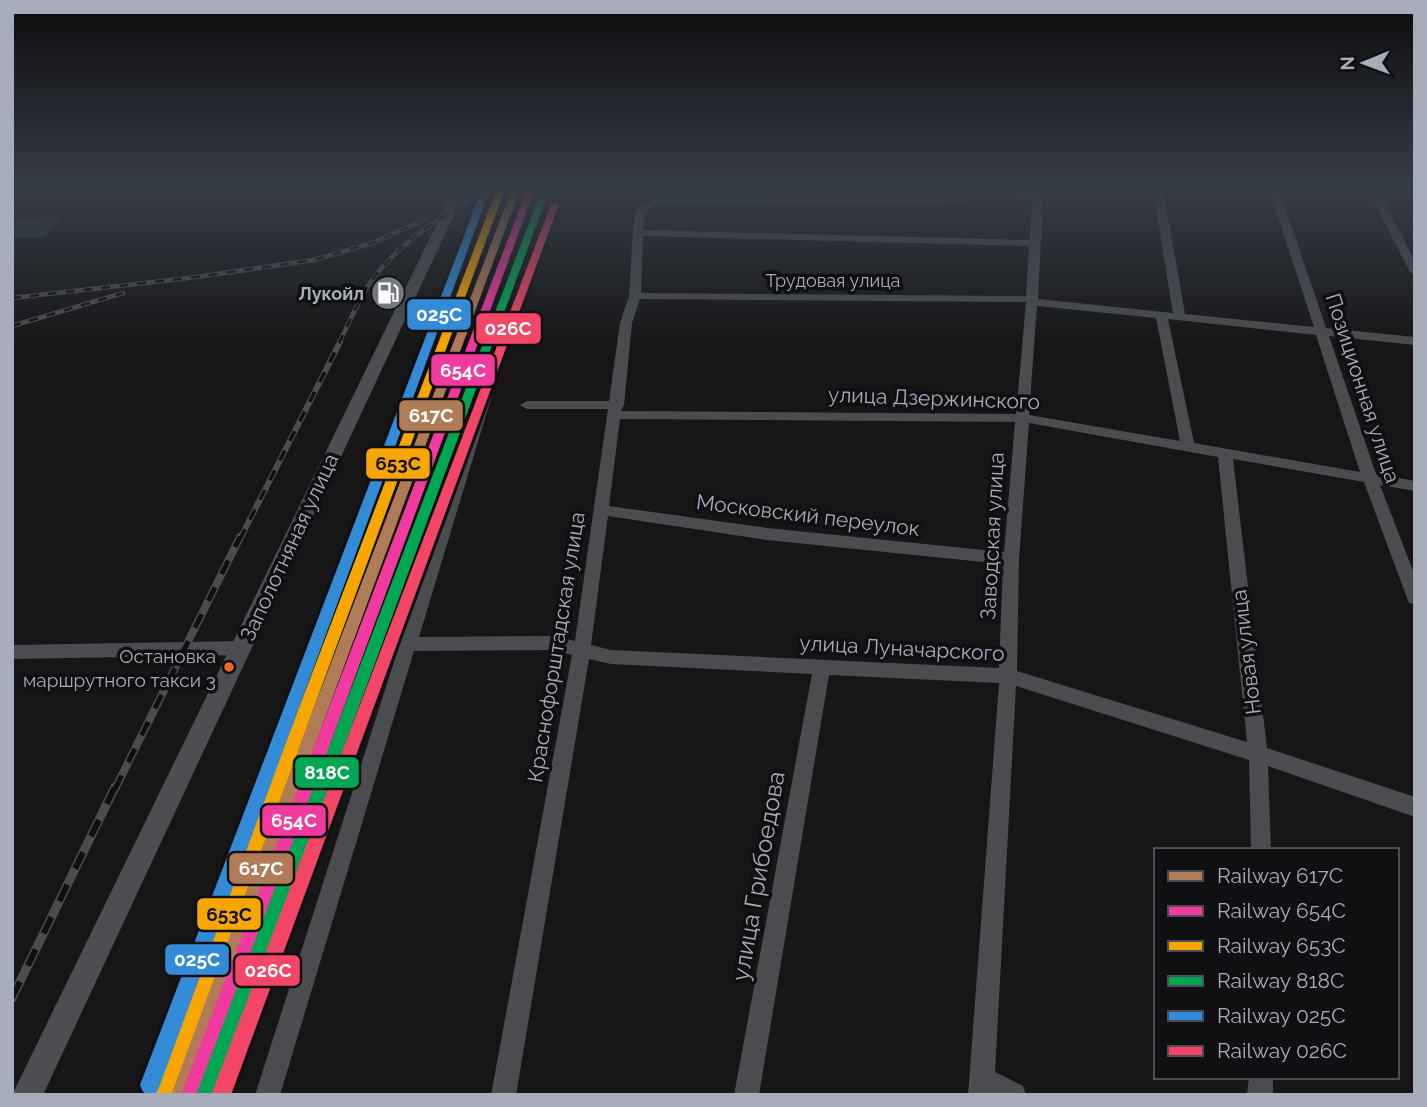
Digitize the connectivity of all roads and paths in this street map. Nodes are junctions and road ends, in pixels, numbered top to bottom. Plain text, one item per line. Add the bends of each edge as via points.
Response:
1 (435, 241) edge
2 (638, 241) edge
3 (942, 241) edge
4 (1167, 241) edge
5 (1292, 241) edge
6 (1398, 241) edge
7 (1035, 243) joint
8 (529, 256) dead end
9 (1415, 272) edge
10 (635, 296) junction
11 (1032, 301) junction
12 (1161, 316) junction
13 (1180, 317) junction
14 (1323, 332) junction
15 (1415, 341) edge
16 (527, 405) dead end
17 (616, 410) junction
18 (1022, 418) junction
19 (1188, 447) junction
20 (1225, 454) junction
21 (1370, 479) junction
22 (1415, 486) edge
23 (600, 510) junction
24 (1011, 559) junction
25 (1415, 598) edge
26 (410, 644) junction
27 (241, 648) junction
28 (582, 650) junction
29 (12, 652) edge
30 (822, 666) junction
31 (1008, 676) junction
32 (1258, 754) junction
33 (1415, 807) edge
34 (1261, 848) edge
35 (981, 1087) edge
36 (27, 1095) edge
37 (267, 1095) edge
38 (503, 1095) edge
39 (746, 1095) edge
40 (1014, 1095) edge

1 - 27 main road, Заполотняная улица
2 - 10 street, Краснофорштадская улица
3 - 7 street
4 - 13 street
5 - 14 street, Позиционная улица
6 - 9 street
7 - 11 street, Заводская улица
8 - 26 street
10 - 11 street, Трудовая улица
10 - 17 street, Краснофорштадская улица via 626,323
11 - 12 street, Трудовая улица
11 - 18 street, Заводская улица
12 - 13 street, Трудовая улица
12 - 19 street
13 - 14 street, Трудовая улица
14 - 15 street, Трудовая улица
14 - 21 street, Позиционная улица
16 - 17 street, улица Дзержинского
17 - 18 street, улица Дзержинского
17 - 23 street, Краснофорштадская улица
18 - 19 street, улица Дзержинского
18 - 24 street, Заводская улица
19 - 20 street, улица Дзержинского
20 - 21 street, улица Дзержинского
20 - 32 street, Новая улица
21 - 22 street, улица Дзержинского
21 - 25 street, Позиционная улица
23 - 24 street, Московский переулок via 767,534
23 - 28 street, Краснофорштадская улица
24 - 31 street, Заводская улица
26 - 28 street, улица Луначарского via 552,643
26 - 37 street
27 - 29 street
27 - 36 main road, Заполотняная улица
28 - 30 street, улица Луначарского via 611,657
28 - 38 street, Краснофорштадская улица
30 - 31 street, улица Луначарского
30 - 39 street, улица Грибоедова
31 - 32 street, улица Луначарского
31 - 35 street, Заводская улица
32 - 33 street, улица Луначарского
32 - 34 street, Новая улица
35 - 40 street

